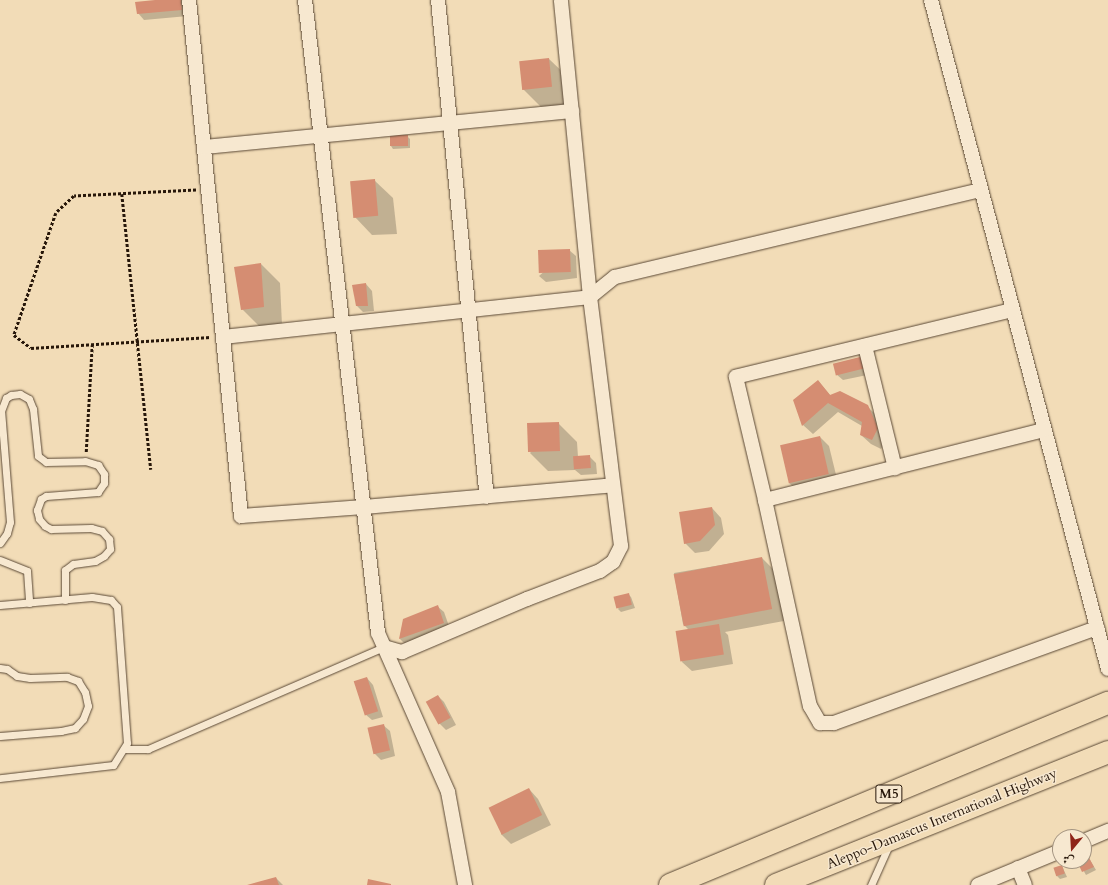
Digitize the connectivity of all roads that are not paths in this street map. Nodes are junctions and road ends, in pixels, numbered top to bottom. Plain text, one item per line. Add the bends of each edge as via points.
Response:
1 (189, 0) edge
2 (305, 0) edge
3 (438, 0) edge
4 (561, 0) edge
5 (930, 0) edge
6 (572, 111) junction
7 (450, 123) junction
8 (322, 136) junction
9 (204, 147) junction
10 (981, 190) junction
11 (590, 297) junction
12 (469, 310) junction
13 (1012, 310) junction
14 (343, 324) junction
15 (223, 336) junction
16 (865, 346) junction
17 (1044, 430) junction
18 (895, 468) junction
19 (613, 485) junction
20 (487, 497) junction
21 (765, 500) junction
22 (364, 507) junction
23 (0, 543) edge
24 (0, 560) edge
25 (65, 600) junction
26 (29, 603) junction
27 (0, 605) edge
28 (1097, 628) junction
29 (384, 647) junction
30 (0, 668) edge
31 (1108, 669) edge
32 (1108, 703) edge
33 (0, 736) edge
34 (124, 748) junction
35 (1108, 752) edge
36 (0, 778) edge
37 (1108, 830) edge
38 (1092, 837) edge
39 (891, 839) junction
40 (1052, 854) edge
41 (1018, 868) junction
42 (783, 884) edge
43 (465, 885) edge
44 (670, 885) edge
45 (871, 885) edge
46 (978, 885) edge
47 (1025, 885) edge

1 - 9 street
2 - 8 street
3 - 7 street
4 - 6 street
5 - 10 street
6 - 7 street
6 - 11 street
7 - 8 street
7 - 12 street
8 - 9 street
8 - 14 street
9 - 15 street
10 - 11 street via 615,277
10 - 13 street
11 - 12 street
11 - 19 street
12 - 14 street
12 - 20 street
13 - 16 street
13 - 17 street
14 - 15 street
14 - 22 street
15 - 22 street via 241,516
16 - 18 street
16 - 21 street via 736,377
17 - 18 street
17 - 28 street
18 - 21 street
19 - 20 street
19 - 29 street via 621,546 613,562 600,571 402,652
20 - 22 street
21 - 28 street via 810,706 820,723 834,723
22 - 29 street via 378,633
23 - 25 lane via 7,533 10,522 1,411 6,398 20,394 29,399 33,410 38,456 46,462 85,461 98,465 104,474 104,483 98,492 46,496 41,499 37,510 39,519 51,529 102,530 109,540 110,549 104,556 95,561 73,564 65,570
24 - 26 lane via 27,571
25 - 26 lane
25 - 34 lane via 103,598 111,600 117,608 127,730 127,743
26 - 27 lane
28 - 31 street
29 - 34 lane via 148,749
29 - 43 street via 448,792
30 - 33 lane via 8,669 17,676 67,677 78,681 85,692 88,706 83,719 75,728
32 - 44 highway, M5
34 - 36 lane via 113,765
35 - 39 highway, Aleppo-Damascus International Highway
37 - 38 street
39 - 42 highway, Aleppo-Damascus International Highway
39 - 45 lane
40 - 41 street
41 - 46 street
41 - 47 street

